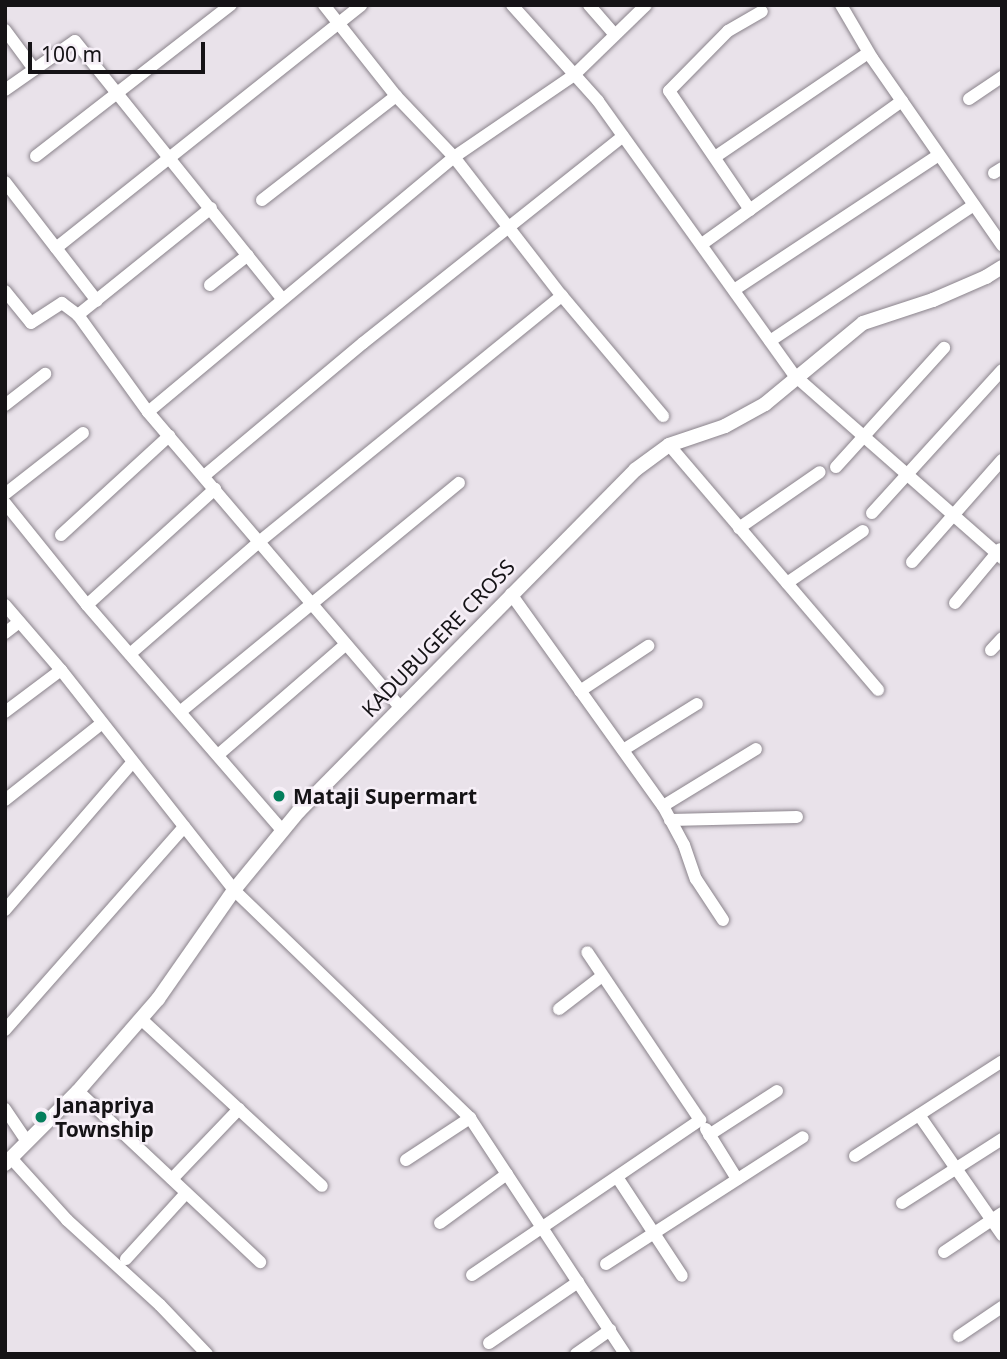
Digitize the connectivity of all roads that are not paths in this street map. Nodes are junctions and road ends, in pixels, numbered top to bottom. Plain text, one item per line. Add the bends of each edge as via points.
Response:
1 (231, 5) edge
2 (324, 5) edge
3 (361, 5) edge
4 (512, 5) edge
5 (589, 5) edge
6 (646, 5) edge
7 (841, 5) edge
8 (762, 12) dead end
9 (337, 22) junction
10 (5, 30) edge
11 (613, 33) junction
12 (868, 52) junction
13 (34, 69) junction
14 (574, 75) junction
15 (1002, 77) edge
16 (5, 90) edge
17 (117, 93) junction
18 (396, 96) junction
19 (969, 99) dead end
20 (902, 101) junction
21 (623, 136) junction
22 (939, 155) junction
23 (36, 156) dead end
24 (454, 157) junction
25 (715, 157) junction
26 (171, 158) junction
27 (5, 182) edge
28 (262, 200) dead end
29 (974, 205) junction
30 (211, 208) junction
31 (750, 210) junction
32 (510, 226) junction
33 (702, 244) junction
34 (1002, 245) edge
35 (56, 248) junction
36 (248, 255) junction
37 (1002, 267) edge
38 (210, 285) dead end
39 (5, 290) edge
40 (734, 290) junction
41 (562, 296) junction
42 (282, 298) junction
43 (97, 301) junction
44 (78, 316) junction
45 (770, 341) junction
46 (944, 348) dead end
47 (1002, 370) edge
48 (45, 374) dead end
49 (795, 376) junction
50 (5, 405) edge
51 (148, 412) junction
52 (663, 416) dead end
53 (83, 433) dead end
54 (169, 436) junction
55 (863, 436) junction
56 (669, 445) junction
57 (1002, 460) edge
58 (836, 467) dead end
59 (820, 472) dead end
60 (907, 475) junction
61 (204, 476) junction
62 (459, 483) dead end
63 (215, 489) junction
64 (5, 494) edge
65 (5, 503) edge
66 (872, 513) dead end
67 (953, 515) junction
68 (739, 528) junction
69 (863, 531) dead end
70 (61, 534) dead end
71 (260, 541) junction
72 (1000, 553) edge
73 (912, 562) dead end
74 (787, 583) junction
75 (511, 594) junction
76 (955, 603) dead end
77 (312, 604) junction
78 (5, 605) edge
79 (87, 605) junction
80 (19, 622) junction
81 (5, 633) edge
82 (1002, 638) edge
83 (346, 644) junction
84 (648, 646) dead end
85 (991, 650) dead end
86 (130, 654) junction
87 (61, 670) junction
88 (878, 690) dead end
89 (580, 691) junction
90 (697, 704) dead end
91 (400, 707) junction
92 (5, 712) edge
93 (180, 712) junction
94 (101, 724) junction
95 (756, 749) dead end
96 (623, 750) junction
97 (218, 755) junction
98 (132, 763) junction
99 (5, 800) edge
100 (663, 806) junction
101 (797, 817) dead end
102 (670, 820) junction
103 (184, 827) junction
104 (283, 831) junction
105 (234, 890) junction
106 (5, 910) edge
107 (723, 920) dead end
108 (587, 952) dead end
109 (602, 976) junction
110 (559, 1009) dead end
111 (141, 1019) junction
112 (5, 1030) edge
113 (1001, 1062) edge
114 (78, 1091) junction
115 (777, 1091) dead end
116 (5, 1109) edge
117 (239, 1109) junction
118 (919, 1115) junction
119 (470, 1118) junction
120 (700, 1120) junction
121 (709, 1135) junction
122 (803, 1137) dead end
123 (1002, 1139) edge
124 (27, 1142) junction
125 (855, 1156) dead end
126 (406, 1160) dead end
127 (8, 1161) edge
128 (956, 1169) junction
129 (507, 1174) junction
130 (617, 1177) junction
131 (172, 1179) junction
132 (737, 1179) junction
133 (322, 1186) dead end
134 (187, 1193) junction
135 (902, 1203) dead end
136 (996, 1217) edge
137 (440, 1223) dead end
138 (541, 1226) junction
139 (653, 1232) junction
140 (1002, 1236) edge
141 (944, 1252) dead end
142 (126, 1259) dead end
143 (260, 1262) dead end
144 (606, 1264) dead end
145 (472, 1275) dead end
146 (682, 1276) dead end
147 (578, 1282) junction
148 (1002, 1307) edge
149 (610, 1330) junction
150 (959, 1336) dead end
151 (489, 1343) dead end
152 (207, 1354) edge
153 (576, 1354) edge
154 (625, 1354) edge

1 - 17 street
2 - 9 street
3 - 9 street
4 - 14 street
5 - 11 street
6 - 11 street
7 - 12 street
8 - 25 street via 728,31 669,91
9 - 18 street
9 - 26 street
10 - 13 street
11 - 14 street
12 - 20 street
12 - 25 street
13 - 16 street
13 - 17 street via 75,41
14 - 21 street
14 - 24 street
15 - 19 street
17 - 23 street
17 - 26 street
18 - 24 street
18 - 28 street
20 - 22 street
20 - 31 street
21 - 32 street
21 - 33 street
22 - 29 street
22 - 40 street
24 - 32 street
24 - 42 street
25 - 31 street
26 - 30 street
26 - 35 street
27 - 35 street
29 - 34 street
29 - 45 street
30 - 36 street
30 - 43 street
31 - 33 street
32 - 41 street
32 - 61 street
33 - 40 street
35 - 43 street
36 - 38 street
36 - 42 street
37 - 49 street, KADUBUGERE CROSS via 933,300 863,323
39 - 44 street via 31,323 62,303
40 - 45 street
41 - 52 street
41 - 71 street
42 - 51 street
43 - 44 street
44 - 51 street
45 - 49 street
46 - 55 street
47 - 60 street
48 - 50 street
49 - 55 street
49 - 56 street, KADUBUGERE CROSS via 765,404 725,426
51 - 54 street
53 - 64 street
54 - 61 street
54 - 70 street
55 - 58 street
55 - 60 street
56 - 68 street
56 - 75 street, KADUBUGERE CROSS via 635,470
57 - 67 street
59 - 68 street
60 - 66 street
60 - 67 street
61 - 63 street
62 - 77 street
63 - 71 street
63 - 79 street
65 - 79 street
67 - 72 street
67 - 73 street
68 - 74 street
69 - 74 street
71 - 77 street
71 - 86 street
72 - 76 street
74 - 88 street
75 - 89 street
75 - 91 street, KADUBUGERE CROSS
77 - 83 street
77 - 93 street
78 - 80 street
79 - 86 street
80 - 81 street
80 - 87 street
82 - 85 street
83 - 91 street
83 - 97 street
84 - 89 street
86 - 93 street
87 - 92 street
87 - 94 street
89 - 96 street
90 - 96 street
91 - 104 street, KADUBUGERE CROSS
93 - 97 street
94 - 98 street
94 - 99 street
95 - 100 street
96 - 100 street
97 - 104 street
98 - 103 street
98 - 106 street
100 - 102 street
101 - 102 street
102 - 107 street via 696,879
103 - 105 street
103 - 112 street
104 - 105 street, KADUBUGERE CROSS
105 - 111 street, KADUBUGERE CROSS
105 - 119 street
108 - 109 street
109 - 110 street
109 - 120 street
111 - 114 street, KADUBUGERE CROSS
111 - 117 street
113 - 118 street
114 - 124 street, KADUBUGERE CROSS
114 - 131 street
115 - 121 street
116 - 124 street
117 - 131 street
117 - 133 street
118 - 125 street
118 - 128 street
119 - 126 street
119 - 129 street
120 - 121 street
120 - 130 street
121 - 132 street
122 - 132 street
123 - 128 street
124 - 127 street, KADUBUGERE CROSS
127 - 152 street
128 - 135 street
128 - 136 street
129 - 137 street
129 - 138 street
130 - 138 street
130 - 139 street
131 - 134 street
132 - 139 street
134 - 142 street
134 - 143 street
136 - 140 street
136 - 141 street
138 - 145 street
138 - 147 street
139 - 144 street
139 - 146 street
147 - 149 street
147 - 151 street
148 - 150 street
149 - 153 street
149 - 154 street

